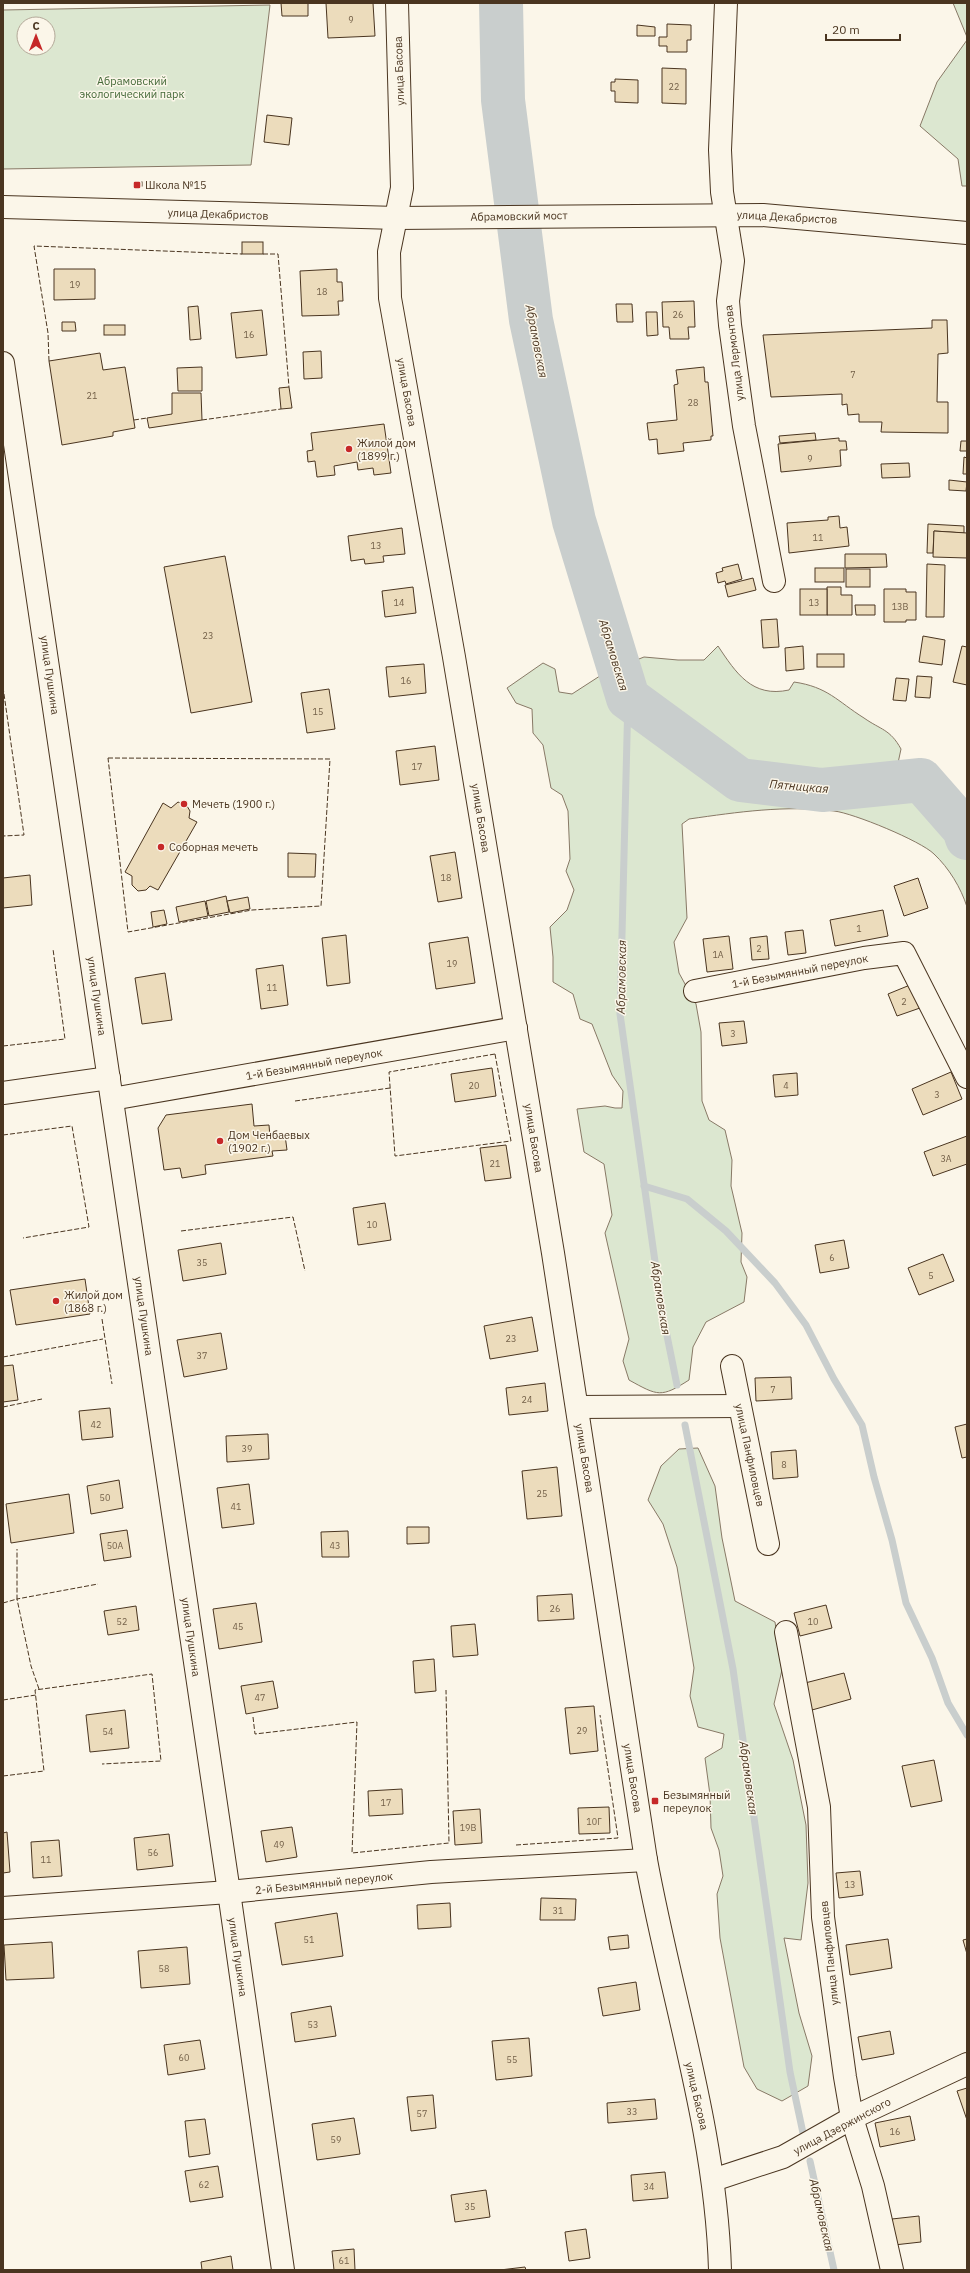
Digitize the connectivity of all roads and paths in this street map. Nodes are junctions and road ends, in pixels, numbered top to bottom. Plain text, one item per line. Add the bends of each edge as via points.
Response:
1 (397, 3) edge
2 (726, 3) edge
3 (3, 207) edge
4 (726, 214) junction
5 (606, 215) joint
6 (397, 218) junction
7 (432, 218) joint
8 (967, 233) edge
9 (3, 363) edge
10 (774, 581) dead end
11 (695, 991) dead end
12 (516, 1028) junction
13 (967, 1077) edge
14 (109, 1078) junction
15 (3, 1093) edge
16 (112, 1099) junction
17 (732, 1366) dead end
18 (740, 1406) junction
19 (577, 1407) junction
20 (768, 1544) dead end
21 (786, 1632) dead end
22 (646, 1860) junction
23 (229, 1892) junction
24 (3, 1908) edge
25 (967, 2064) edge
26 (852, 2118) junction
27 (713, 2180) junction
28 (283, 2270) edge
29 (720, 2270) edge
30 (892, 2270) edge

1 - 6 street, улица Басова via 402,188
2 - 4 street, улица Лермонтова via 720,150 721,185
3 - 6 street, улица Декабристов
4 - 5 street, улица Декабристов
4 - 8 street, улица Декабристов via 798,217
4 - 10 street, улица Лермонтова via 734,261 728,301 730,325 744,426
5 - 7 street, Абрамовский мост
6 - 7 street, улица Декабристов
6 - 12 street, улица Басова via 389,252 390,298
9 - 14 street, улица Пушкина
11 - 13 street, 1-й Безымянный переулок via 864,958 904,953
12 - 16 street, 1-й Безымянный переулок
12 - 19 street, улица Басова
14 - 15 street
14 - 16 street, улица Пушкина
16 - 23 street, улица Пушкина
17 - 18 street, улица Панфиловцев
18 - 19 street
18 - 20 street, улица Панфиловцев
19 - 22 street, улица Басова
21 - 26 street, улица Панфиловцев via 819,1807 823,1917
22 - 23 street, 2-й Безымянный переулок via 431,1872
22 - 27 street, улица Басова via 706,2135
23 - 24 street, 2-й Безымянный переулок
23 - 28 street, улица Пушкина
25 - 26 street, улица Дзержинского
26 - 27 street, улица Дзержинского via 783,2156
26 - 30 street, улица Панфиловцев via 873,2186
27 - 29 street, улица Басова via 719,2225

